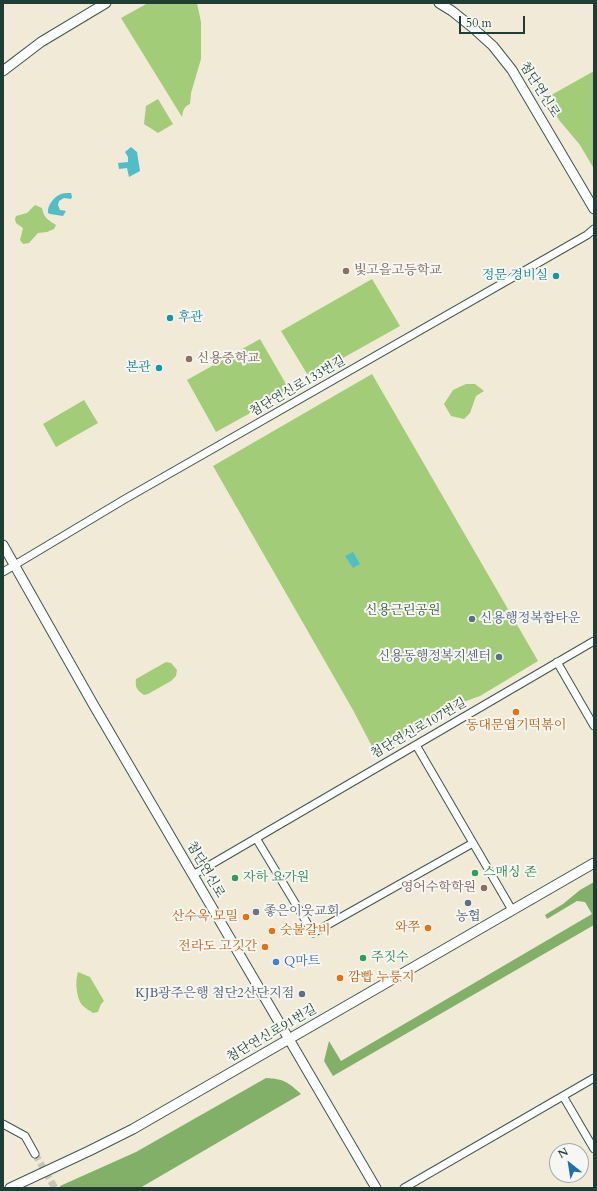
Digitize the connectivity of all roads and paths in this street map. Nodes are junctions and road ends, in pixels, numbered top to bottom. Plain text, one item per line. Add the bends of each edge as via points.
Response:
1 (106, 3) edge
2 (439, 3) edge
3 (3, 71) edge
4 (594, 209) edge
5 (594, 229) edge
6 (3, 545) edge
7 (14, 565) junction
8 (3, 572) edge
9 (594, 640) edge
10 (556, 662) junction
11 (594, 726) edge
12 (416, 745) junction
13 (256, 838) junction
14 (473, 843) junction
15 (594, 863) edge
16 (193, 875) junction
17 (512, 910) junction
18 (288, 1040) junction
19 (594, 1078) edge
20 (563, 1096) junction
21 (3, 1124) edge
22 (594, 1149) edge
23 (35, 1154) tunnel mouth
24 (10, 1188) edge
25 (376, 1188) edge
26 (404, 1188) edge

1 - 3 street via 41,42
2 - 4 street, 첨단연신로 via 493,46 512,70
5 - 7 street, 첨단연신로133번길
6 - 7 street, 첨단연신로
7 - 8 street
7 - 16 street, 첨단연신로
9 - 10 street, 첨단연신로107번길
10 - 11 street
10 - 12 street, 첨단연신로107번길
12 - 13 street, 첨단연신로107번길
12 - 14 street
13 - 14 street via 312,933
13 - 16 street, 첨단연신로107번길
14 - 17 street
15 - 17 street, 첨단연신로91번길
16 - 18 street, 첨단연신로
17 - 18 street, 첨단연신로91번길
18 - 24 street, 첨단연신로91번길 via 133,1129
18 - 25 street, 첨단연신로
19 - 20 street
20 - 22 street
20 - 26 street
21 - 23 street via 25,1136

